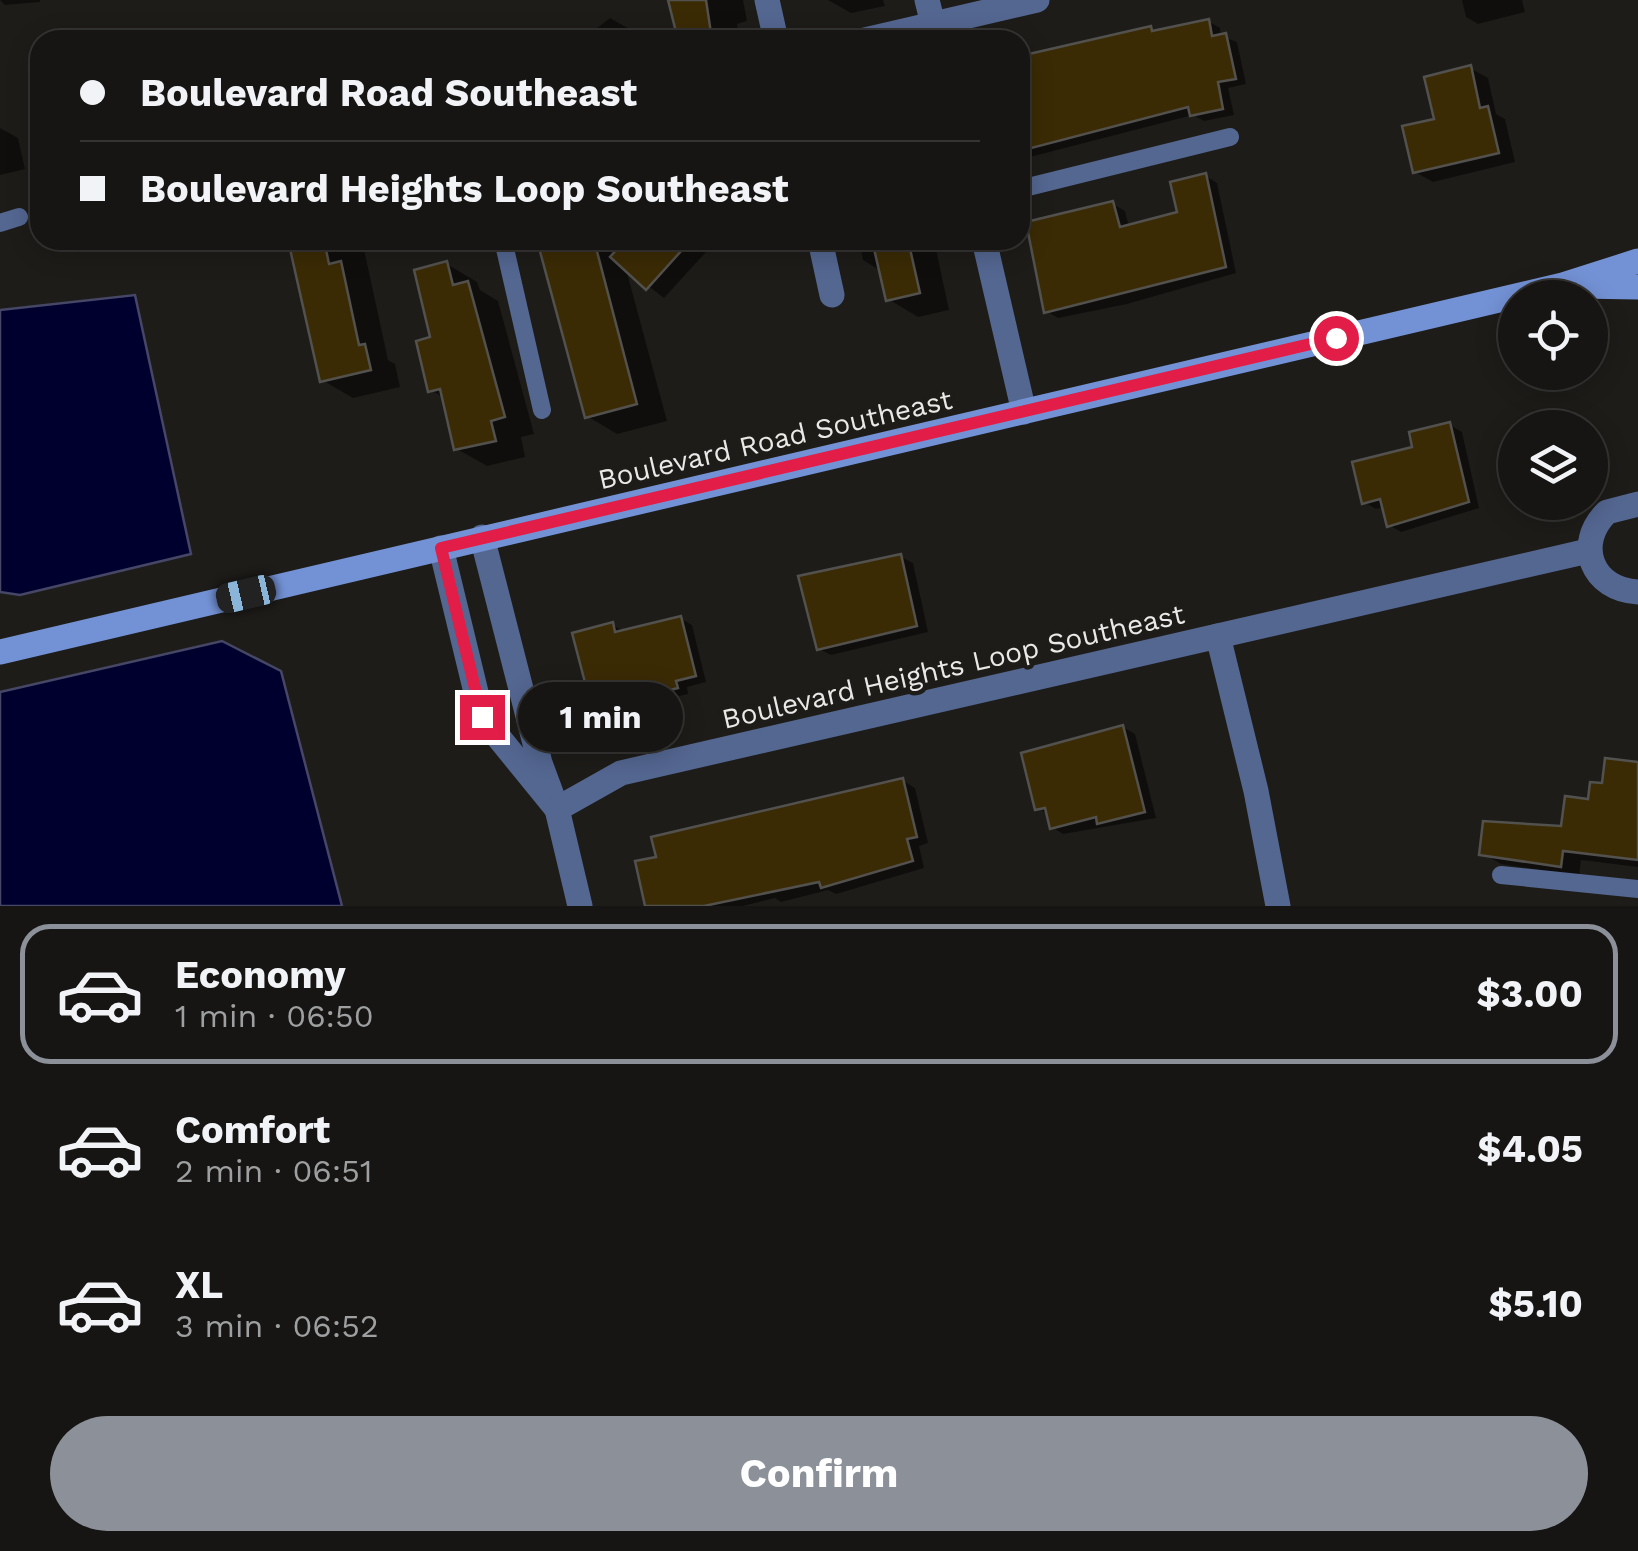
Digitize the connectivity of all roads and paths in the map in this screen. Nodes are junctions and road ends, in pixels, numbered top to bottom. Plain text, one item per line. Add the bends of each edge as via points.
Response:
1 (767, 0) edge
2 (1037, 0) edge
3 (932, 21) edge
4 (774, 30) edge
5 (900, 30) edge
6 (1230, 137) dead end
7 (1030, 186) edge
8 (19, 217) dead end
9 (0, 223) edge
10 (504, 250) edge
11 (822, 250) edge
12 (986, 250) edge
13 (1638, 261) edge
14 (1579, 280) edge
15 (1608, 286) edge
16 (1638, 287) edge
17 (832, 295) dead end
18 (1498, 301) edge
19 (542, 410) dead end
20 (1024, 412) junction
21 (1638, 504) edge
22 (482, 537) junction
23 (441, 548) junction
24 (1588, 550) junction
25 (1638, 592) edge
26 (1218, 636) junction
27 (0, 652) edge
28 (557, 809) junction
29 (1501, 875) dead end
30 (1638, 889) edge
31 (580, 906) edge
32 (1278, 906) edge

1 - 4 street
2 - 3 street
3 - 5 street
6 - 7 lane
8 - 9 lane
10 - 19 lane
11 - 17 street
12 - 20 street
13 - 14 street, Boulevard Road Southeast
15 - 16 street, Boulevard Road Southeast
18 - 20 street, Boulevard Road Southeast
20 - 22 street, Boulevard Road Southeast
21 - 24 street via 1606,512
22 - 23 street, Boulevard Road Southeast
22 - 28 street
23 - 27 street, Boulevard Road Southeast
23 - 28 street via 482,717
24 - 25 street via 1599,577
24 - 26 street
26 - 28 street, Boulevard Heights Loop Southeast via 621,773
26 - 32 street, Boulevard Heights Loop Southeast
28 - 31 street
29 - 30 lane

